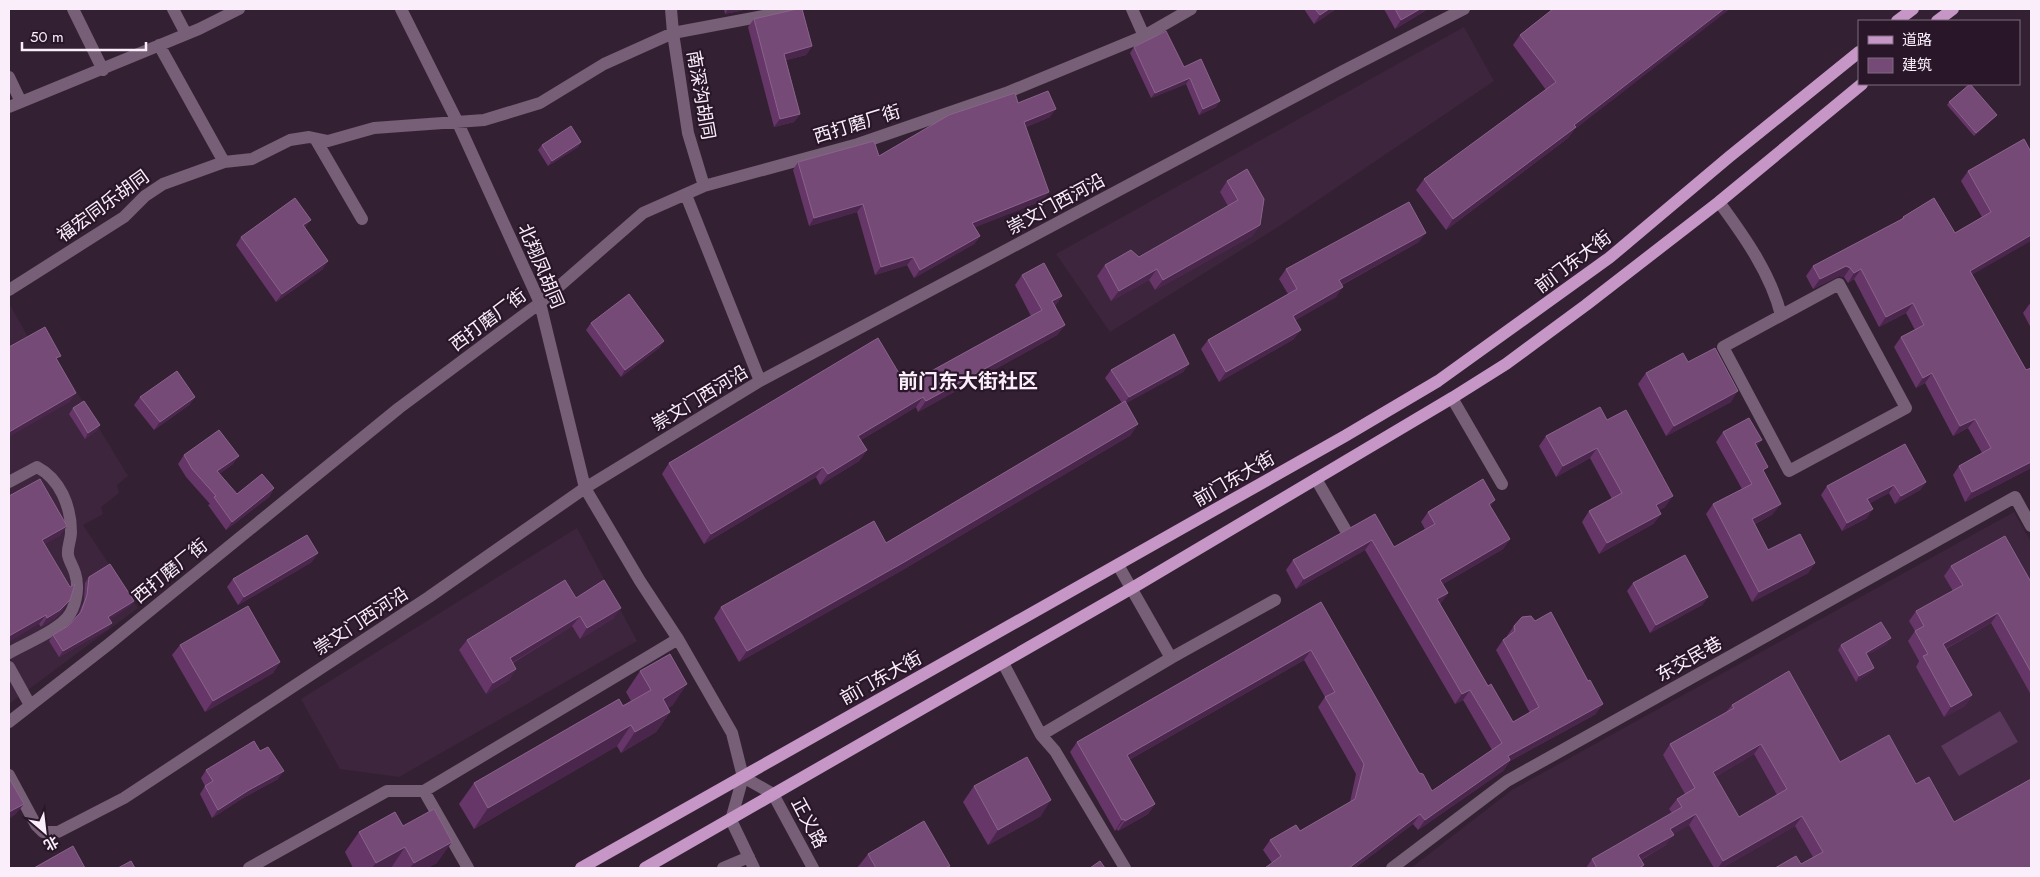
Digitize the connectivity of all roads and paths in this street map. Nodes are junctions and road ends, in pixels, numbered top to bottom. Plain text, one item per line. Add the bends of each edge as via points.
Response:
1 (73, 9) edge
2 (173, 9) edge
3 (239, 9) edge
4 (401, 9) edge
5 (671, 9) edge
6 (792, 9) edge
7 (1132, 9) edge
8 (1191, 9) edge
9 (1464, 9) edge
10 (1913, 9) edge
11 (1953, 9) edge
12 (1898, 20) edge
13 (1939, 20) edge
14 (673, 32) junction
15 (186, 34) junction
16 (1144, 36) junction
17 (159, 45) junction
18 (1858, 53) edge
19 (103, 70) junction
20 (9, 77) edge
21 (1861, 85) edge
22 (21, 102) junction
23 (9, 107) edge
24 (458, 123) junction
25 (316, 140) junction
26 (224, 162) junction
27 (704, 186) junction
28 (686, 195) junction
29 (1719, 202) junction
30 (362, 219) dead end
31 (9, 290) edge
32 (540, 303) junction
33 (1781, 316) junction
34 (760, 381) junction
35 (1452, 398) junction
36 (11, 477) edge
37 (1316, 479) junction
38 (1502, 484) dead end
39 (585, 488) junction
40 (2031, 526) edge
41 (1345, 529) edge
42 (1118, 565) junction
43 (1131, 588) junction
44 (1275, 600) dead end
45 (678, 639) junction
46 (9, 653) edge
47 (1171, 658) junction
48 (1003, 663) junction
49 (9, 667) edge
50 (30, 705) junction
51 (9, 722) edge
52 (1041, 735) junction
53 (9, 775) edge
54 (743, 778) junction
55 (424, 791) junction
56 (773, 794) junction
57 (731, 820) junction
58 (752, 862) edge
59 (249, 868) edge
60 (468, 868) edge
61 (581, 868) edge
62 (645, 868) edge
63 (723, 868) edge
64 (813, 868) edge
65 (1125, 868) edge
66 (1392, 868) edge

1 - 19 street
2 - 15 street
3 - 15 street
4 - 24 street, 北翔凤胡同
5 - 14 street, 南深沟胡同
6 - 14 street
7 - 16 street
8 - 16 street, 西打磨厂街
9 - 34 street, 崇文门西河沿
10 - 12 main road
11 - 13 main road
14 - 24 street via 604,64 540,103 484,120
14 - 27 street, 南深沟胡同 via 688,132
15 - 17 street
16 - 27 street, 西打磨厂街 via 1006,93 858,144
17 - 19 street
17 - 26 street
18 - 42 main road, 前门东大街 via 1610,258 1438,381
19 - 22 street
20 - 22 street
21 - 29 main road
22 - 23 street
24 - 25 street via 374,128 328,141
24 - 32 street, 北翔凤胡同
25 - 26 street via 309,137 290,140 252,159
25 - 30 street
26 - 31 street, 福宏同乐胡同 via 163,184 124,217
27 - 28 street, 西打磨厂街
28 - 32 street, 西打磨厂街 via 643,214
28 - 34 street
29 - 33 street via 1776,295
29 - 35 main road via 1514,358
32 - 39 street, 北翔凤胡同
32 - 50 street, 西打磨厂街 via 398,408
33 - 33 street via 1723,347 1789,471 1906,408 1839,284
34 - 39 street, 崇文门西河沿
35 - 37 main road
35 - 38 street
36 - 46 street via 37,467 54,479 70,516 68,550 77,586 73,608 64,621
37 - 41 street
37 - 43 main road
39 - 45 street, 北翔凤胡同
39 - 53 street, 崇文门西河沿 via 429,597 133,793 58,832 43,832 36,825
40 - 66 street, 东交民巷 via 2016,497 1507,781
42 - 43 street
42 - 54 main road, 前门东大街 via 780,754
43 - 47 street
43 - 48 main road
44 - 47 street
45 - 54 street, 北翔凤胡同 via 732,733
45 - 55 street
47 - 52 street
48 - 52 street
48 - 56 main road
49 - 50 street
50 - 51 street, 西打磨厂街
52 - 65 street via 1055,751
54 - 56 street
54 - 57 street
54 - 61 main road, 前门东大街
55 - 59 street via 387,791
55 - 60 street
56 - 57 main road
56 - 64 street, 正义路
57 - 58 street
57 - 62 main road
58 - 63 street

